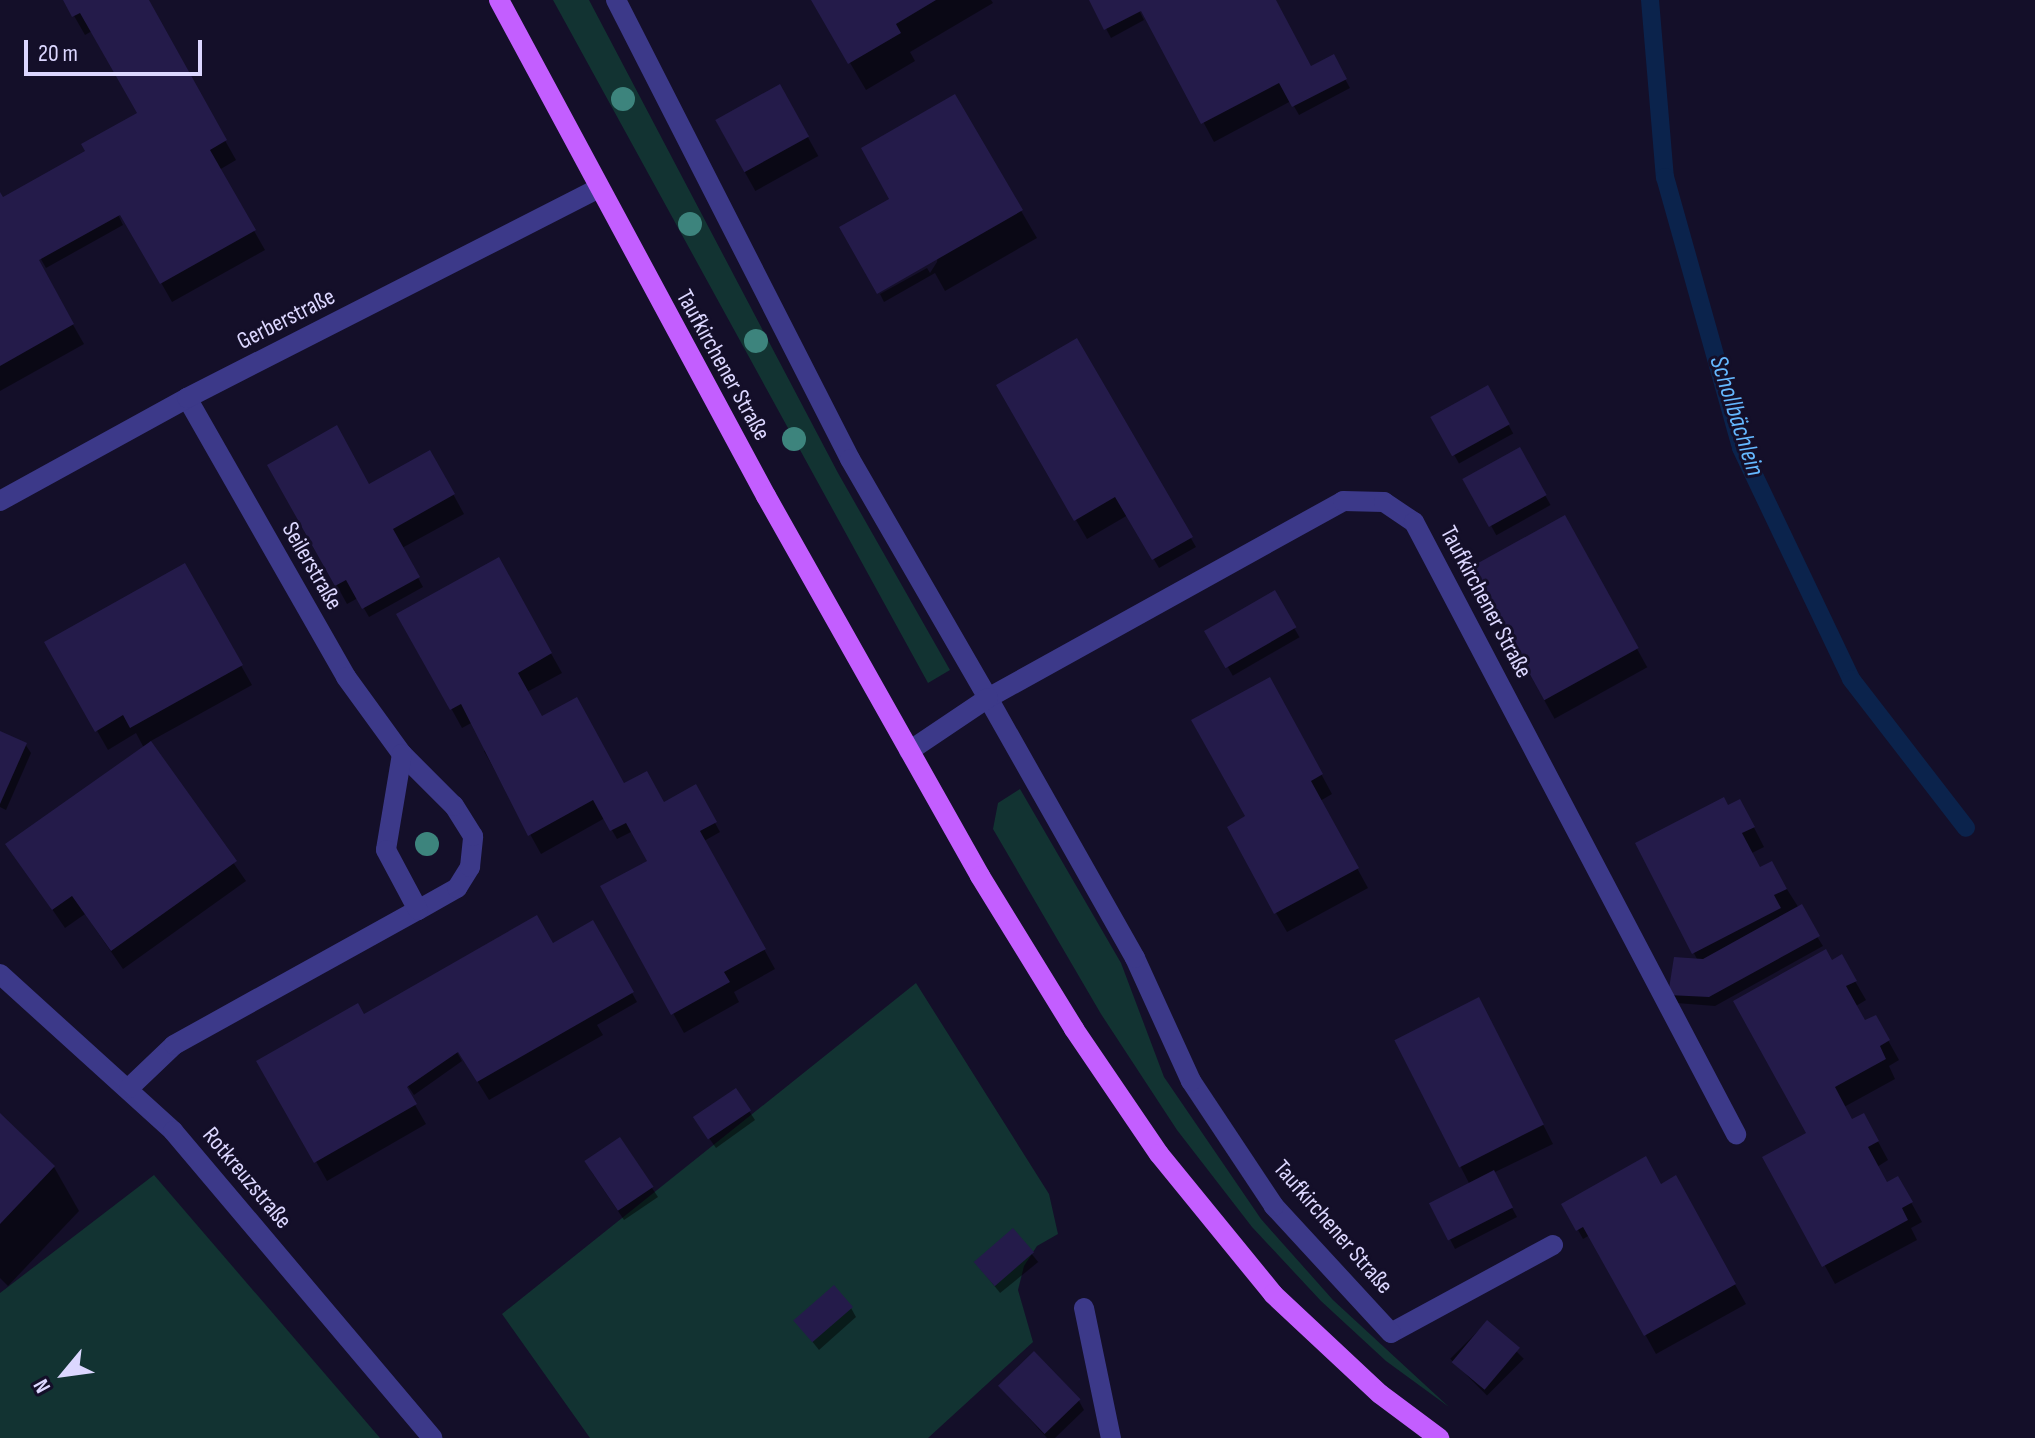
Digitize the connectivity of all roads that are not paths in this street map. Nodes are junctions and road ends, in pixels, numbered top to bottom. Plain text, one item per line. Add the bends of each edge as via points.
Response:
1 (499, 0) edge
2 (616, 0) edge
3 (597, 189) junction
4 (187, 398) junction
5 (0, 501) edge
6 (988, 698) junction
7 (909, 751) junction
8 (402, 754) junction
9 (418, 910) junction
10 (0, 974) edge
11 (129, 1088) junction
12 (1736, 1134) dead end
13 (1553, 1245) dead end
14 (1084, 1308) dead end
15 (432, 1438) edge
16 (1111, 1438) edge
17 (1439, 1438) edge

1 - 3 main road, Taufkirchener Straße
2 - 6 street, Taufkirchener Straße via 850,459
3 - 4 street, Gerberstraße
3 - 7 main road, Taufkirchener Straße
4 - 5 street, Gerberstraße
4 - 8 street, Seilerstraße via 346,677
6 - 7 street, Taufkirchener Straße
6 - 12 street, Taufkirchener Straße via 1343,501 1384,502 1414,522 1662,974
6 - 13 street, Taufkirchener Straße via 1135,958 1191,1081 1274,1206 1391,1333
7 - 17 main road, Taufkirchener Straße via 1066,1016 1159,1154 1273,1294 1380,1394
8 - 9 street via 386,850
8 - 9 street, Seilerstraße via 454,806 473,836 470,867 457,888
9 - 11 street, Seilerstraße via 174,1045
10 - 11 street, Rotkreuzstraße
11 - 15 street, Rotkreuzstraße via 173,1131
14 - 16 street

